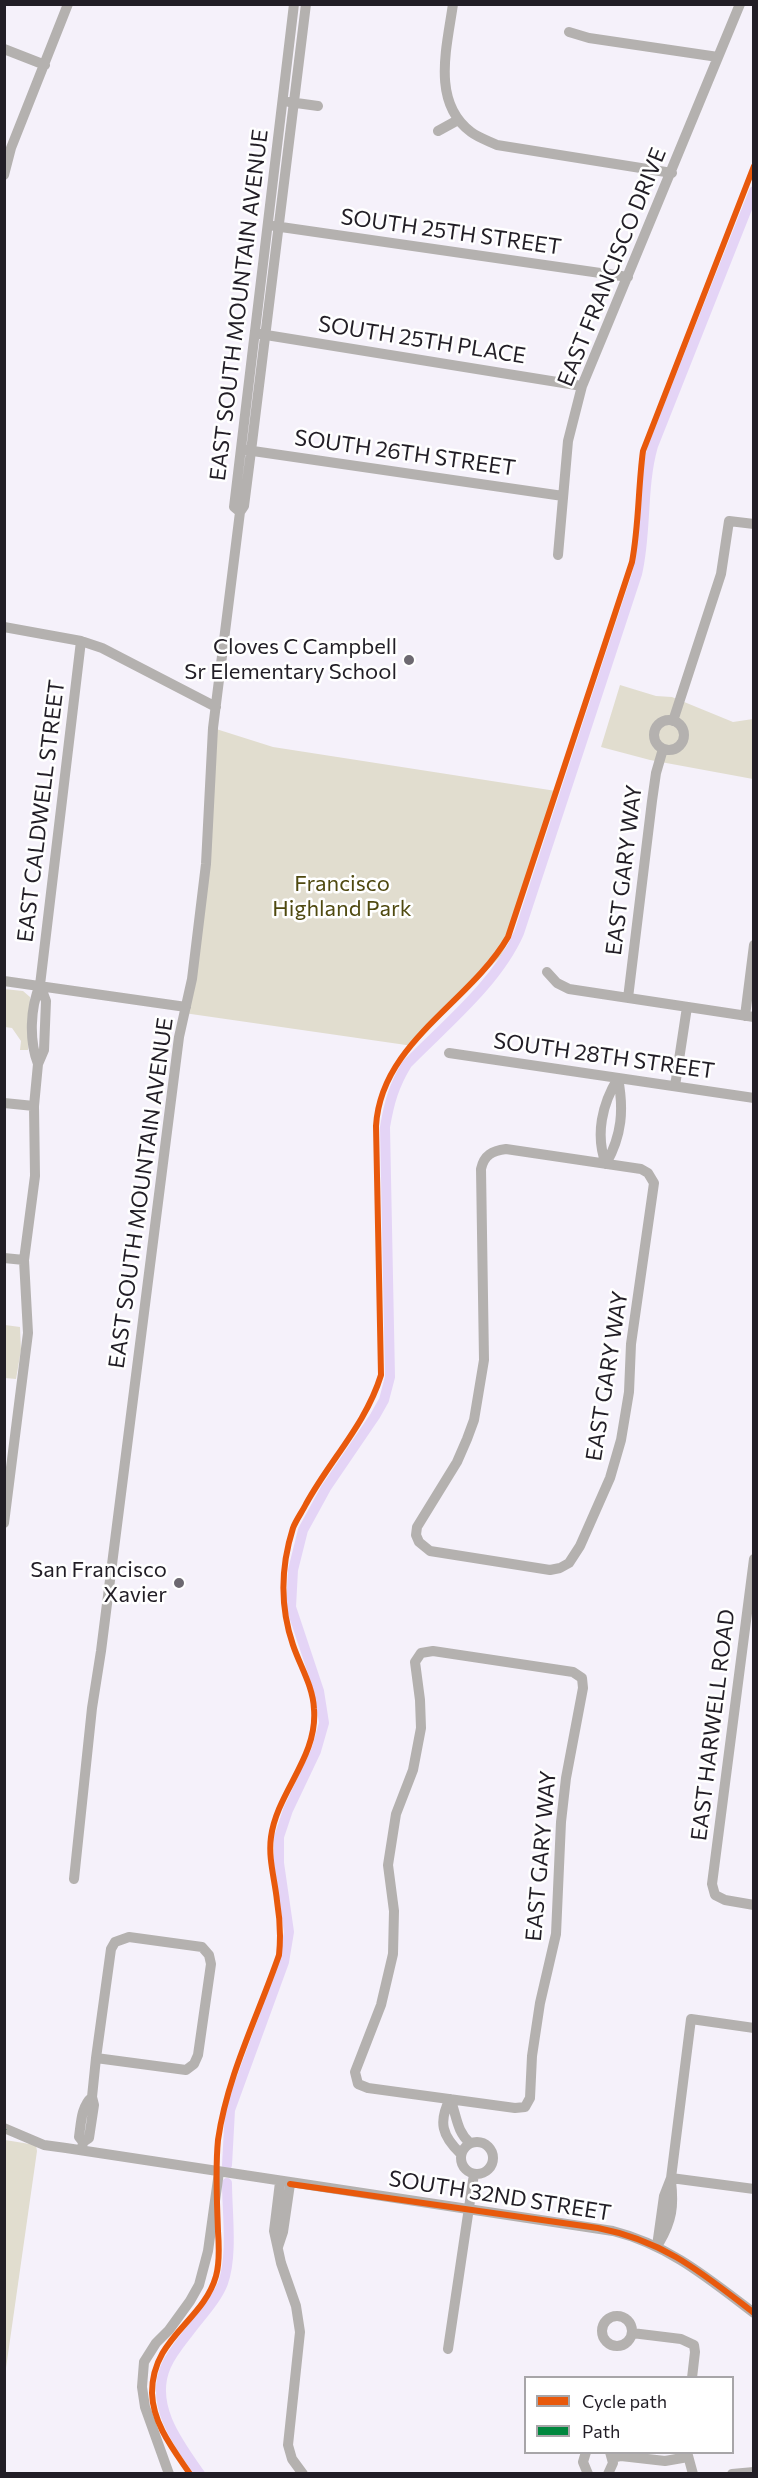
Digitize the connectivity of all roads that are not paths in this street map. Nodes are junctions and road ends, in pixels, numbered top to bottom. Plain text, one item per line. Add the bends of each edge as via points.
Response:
1 (68, 4) edge
2 (294, 4) edge
3 (306, 4) edge
4 (453, 4) edge
5 (740, 4) edge
6 (569, 32) dead end
7 (4, 49) edge
8 (718, 57) junction
9 (45, 64) junction
10 (288, 101) junction
11 (318, 106) dead end
12 (458, 120) junction
13 (438, 131) dead end
14 (672, 173) junction
15 (4, 175) edge
16 (274, 226) junction
17 (628, 278) junction
18 (261, 334) junction
19 (582, 386) junction
20 (246, 450) junction
21 (563, 496) junction
22 (753, 524) edge
23 (558, 555) dead end
24 (4, 627) edge
25 (81, 641) junction
26 (216, 707) junction
27 (673, 721) junction
28 (663, 748) junction
29 (753, 945) edge
30 (547, 972) dead end
31 (4, 981) edge
32 (40, 985) junction
33 (627, 998) junction
34 (186, 1007) junction
35 (687, 1007) junction
36 (749, 1016) edge
37 (449, 1053) dead end
38 (618, 1078) junction
39 (675, 1086) junction
40 (753, 1098) edge
41 (4, 1103) edge
42 (34, 1106) junction
43 (602, 1119) junction
44 (622, 1121) junction
45 (606, 1164) junction
46 (4, 1258) edge
47 (24, 1260) junction
48 (10, 1447) edge
49 (4, 1523) edge
50 (753, 1559) edge
51 (74, 1879) dead end
52 (753, 1905) edge
53 (753, 2028) edge
54 (96, 2058) junction
55 (450, 2099) junction
56 (4, 2128) edge
57 (470, 2143) junction
58 (82, 2146) junction
59 (461, 2154) junction
60 (224, 2174) junction
61 (474, 2174) junction
62 (670, 2178) junction
63 (285, 2183) junction
64 (753, 2189) edge
65 (470, 2209) junction
66 (657, 2246) junction
67 (753, 2313) edge
68 (632, 2333) dead end
69 (448, 2349) dead end
70 (692, 2376) edge
71 (585, 2454) edge
72 (611, 2455) edge
73 (687, 2455) edge
74 (753, 2472) edge
75 (169, 2474) edge
76 (303, 2474) edge
77 (588, 2474) edge
78 (608, 2474) edge
79 (693, 2474) edge
80 (732, 2474) edge

1 - 9 street
2 - 10 street, EAST SOUTH MOUNTAIN AVENUE
3 - 10 street, EAST SOUTH MOUNTAIN AVENUE
4 - 12 street via 445,90
5 - 8 street, EAST FRANCISCO DRIVE
6 - 8 street
7 - 9 street
8 - 14 street, EAST FRANCISCO DRIVE
9 - 15 street via 10,148
10 - 11 street
10 - 16 street, EAST SOUTH MOUNTAIN AVENUE
12 - 13 street
12 - 14 street via 472,133 497,145
14 - 17 street, EAST FRANCISCO DRIVE
16 - 17 street, SOUTH 25TH STREET
16 - 18 street, EAST SOUTH MOUNTAIN AVENUE
17 - 19 street, EAST FRANCISCO DRIVE
18 - 19 street, SOUTH 25TH PLACE
18 - 20 street, EAST SOUTH MOUNTAIN AVENUE
19 - 21 street, EAST FRANCISCO DRIVE via 568,441
20 - 21 street, SOUTH 26TH STREET
20 - 26 street, EAST SOUTH MOUNTAIN AVENUE via 244,506 240,512
21 - 23 street, EAST FRANCISCO DRIVE
22 - 27 street via 729,521 721,574
24 - 25 street
25 - 26 street
25 - 32 street, EAST CALDWELL STREET
26 - 34 street, EAST SOUTH MOUNTAIN AVENUE via 209,776 209,837
27 - 28 street, EAST GARY WAY via 662,722 655,729 654,738
27 - 28 street via 681,728 682,740 672,749
28 - 33 street, EAST GARY WAY via 656,773
29 - 36 street
30 - 33 street via 569,989
31 - 32 street
32 - 34 street
32 - 42 street, EAST CALDWELL STREET via 46,1001 33,1050 38,1064
33 - 35 street
34 - 51 street, EAST SOUTH MOUNTAIN AVENUE via 92,1708
35 - 36 street
35 - 39 street
37 - 38 street, SOUTH 28TH STREET
38 - 39 street, SOUTH 28TH STREET
38 - 43 street via 609,1092
38 - 44 street
39 - 40 street, SOUTH 28TH STREET
41 - 42 street
42 - 47 street, EAST CALDWELL STREET via 35,1176
43 - 44 street
43 - 45 street via 600,1149
44 - 45 street
45 - 45 street, EAST GARY WAY via 641,1169 651,1177 654,1191 621,1440 610,1478 580,1546 569,1563 550,1570 430,1551 419,1542 417,1527 457,1462 474,1419 484,1360 483,1160 506,1149
46 - 47 street
47 - 48 street, EAST CALDWELL STREET via 28,1333
48 - 49 street, EAST CALDWELL STREET
50 - 52 street, EAST HARWELL ROAD via 712,1884 715,1895
53 - 62 street via 691,2019
54 - 54 street via 115,1942 129,1937 202,1947 211,1964 194,2064 186,2070
54 - 58 street via 94,2105 88,2115 89,2138
55 - 55 street, EAST GARY WAY via 368,2088 358,2084 356,2072 381,2005 393,1954 394,1911 388,1864 394,1823 413,1770 421,1728 415,1662 421,1653 433,1651 573,1672 582,1678 561,1822 556,1934 540,2003 530,2098 525,2108
55 - 57 street via 458,2127
55 - 59 street via 442,2123 452,2146
56 - 58 street, SOUTH 32ND STREET via 44,2145
57 - 59 street
57 - 61 street via 485,2144 493,2158 486,2172
58 - 60 street, SOUTH 32ND STREET
59 - 61 street via 464,2168
60 - 63 street, SOUTH 32ND STREET
60 - 75 street via 199,2284 144,2362 145,2407
61 - 65 street
62 - 64 street
62 - 66 street
63 - 65 street, SOUTH 32ND STREET
63 - 76 street via 278,2247 300,2332 287,2433 292,2459
65 - 66 street, SOUTH 32ND STREET via 613,2231
65 - 69 street
66 - 67 street, SOUTH 32ND STREET via 690,2264
68 - 70 street via 681,2338 694,2344
71 - 77 street via 583,2462
72 - 73 street via 665,2460
72 - 78 street via 612,2468
73 - 79 street
74 - 80 street

